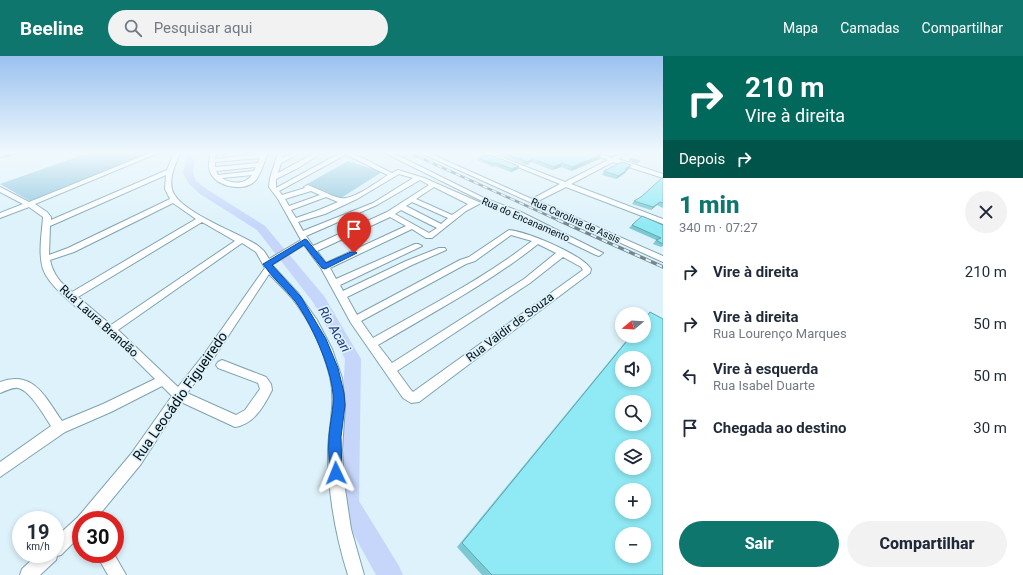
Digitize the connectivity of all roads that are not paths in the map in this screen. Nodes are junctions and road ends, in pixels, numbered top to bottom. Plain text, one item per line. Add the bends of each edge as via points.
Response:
1 (95, 177) edge
2 (155, 177) edge
3 (169, 177) edge
4 (306, 177) edge
5 (388, 177) edge
6 (414, 177) edge
7 (438, 177) edge
8 (479, 177) edge
9 (549, 177) edge
10 (580, 177) edge
11 (273, 178) edge
12 (418, 178) junction
13 (567, 184) junction
14 (433, 185) junction
15 (0, 189) edge
16 (278, 195) junction
17 (326, 195) junction
18 (173, 200) junction
19 (412, 200) junction
20 (485, 200) junction
21 (346, 201) junction
22 (533, 201) junction
23 (474, 204) junction
24 (27, 205) junction
25 (402, 207) junction
26 (287, 210) junction
27 (390, 214) junction
28 (0, 216) edge
29 (453, 218) junction
30 (202, 219) junction
31 (293, 221) junction
32 (663, 222) edge
33 (46, 225) junction
34 (411, 227) junction
35 (441, 227) junction
36 (241, 240) junction
37 (301, 241) junction
38 (536, 241) junction
39 (418, 246) dead end
40 (312, 250) junction
41 (442, 250) dead end
42 (562, 253) junction
43 (599, 253) dead end
44 (45, 259) junction
45 (663, 259) edge
46 (270, 264) junction
47 (325, 267) junction
48 (335, 283) junction
49 (342, 296) junction
50 (71, 297) junction
51 (355, 320) junction
52 (110, 330) junction
53 (371, 344) junction
54 (222, 365) dead end
55 (390, 370) junction
56 (162, 381) junction
57 (0, 388) edge
58 (178, 395) junction
59 (60, 428) junction
60 (0, 470) edge
61 (92, 511) edge
62 (72, 533) edge
63 (64, 541) edge
64 (41, 563) edge
65 (110, 563) edge
66 (28, 575) edge
67 (118, 575) edge
68 (356, 575) edge

1 - 24 street
2 - 33 street
3 - 18 street
4 - 16 street
5 - 21 street
6 - 12 street
7 - 20 street, Rua do Encanamento
8 - 22 street, Rua Carolina de Assis
9 - 13 street
10 - 13 street
11 - 16 street via 272,186
12 - 14 street
12 - 37 street via 381,201
13 - 22 street
13 - 32 street
14 - 19 street
14 - 23 street
15 - 24 street
16 - 17 street via 308,188
16 - 26 street
17 - 21 street
17 - 26 street
18 - 30 street
18 - 44 street via 71,250
19 - 25 street
19 - 29 street
20 - 23 street
20 - 43 street, Rua do Encanamento
21 - 31 street
22 - 45 street, Rua Carolina de Assis
23 - 29 street via 458,212
24 - 28 street
24 - 33 street via 45,214
25 - 27 street
25 - 35 street
26 - 31 street
27 - 34 street
27 - 40 street
29 - 35 street
30 - 36 street
30 - 50 street
31 - 37 street
33 - 44 street, Rua Laura Brandão
34 - 35 street via 426,235
34 - 47 street
36 - 46 street via 256,247
36 - 52 street
37 - 40 street
37 - 46 street
38 - 42 street, Rua Valdir de Souza
38 - 51 street, Rua Valdir de Souza via 513,232 507,234 472,259
38 - 53 street via 487,276
39 - 48 street
40 - 47 street
41 - 49 street via 408,263
42 - 55 street via 527,280
42 - 55 street, Rua Valdir de Souza via 584,265 587,271 415,398 407,394
44 - 50 street, Rua Laura Brandão via 52,278
46 - 58 street, Rua Leocádio Figueiredo via 209,356
46 - 68 street via 298,300 321,339 333,368 339,405 335,448 338,504 345,541
47 - 48 street
48 - 49 street
49 - 51 street
50 - 52 street, Rua Laura Brandão
51 - 53 street
52 - 56 street, Rua Laura Brandão
53 - 55 street
54 - 58 street, Rua Laura Brandão via 262,380 265,384 266,390 247,418 235,421
56 - 58 street, Rua Laura Brandão
56 - 59 street
57 - 59 street via 17,382 31,389
58 - 61 street, Rua Leocádio Figueiredo via 136,459
59 - 60 street
62 - 63 street
64 - 66 street
65 - 67 street

